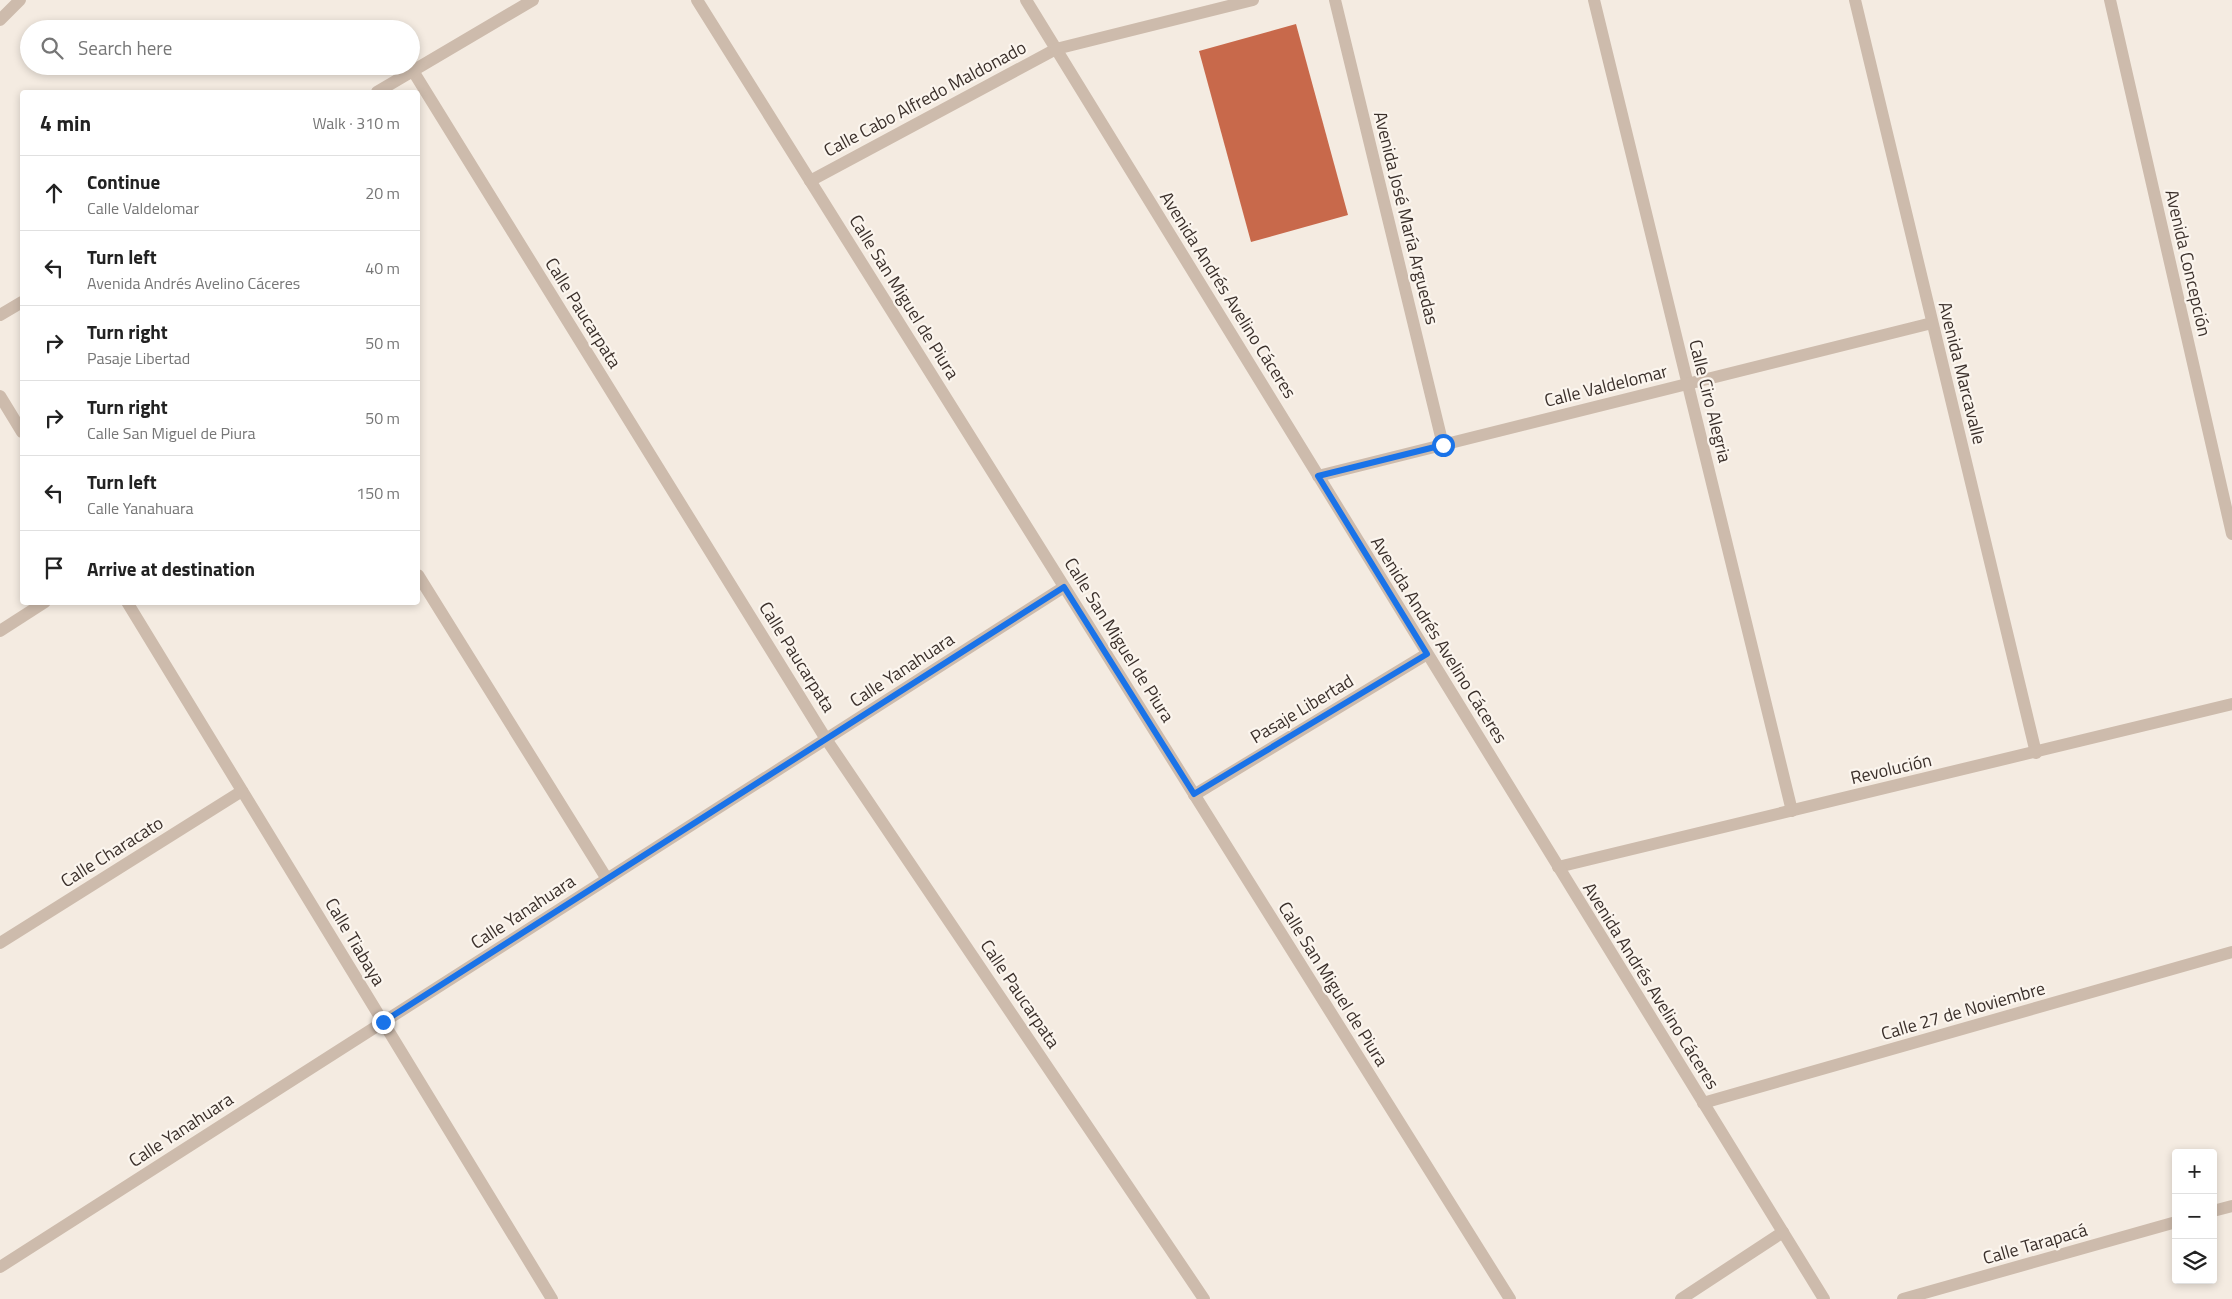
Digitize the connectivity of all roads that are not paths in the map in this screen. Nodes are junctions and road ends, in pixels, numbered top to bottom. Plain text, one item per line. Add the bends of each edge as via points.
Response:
1 (20, 0) edge
2 (533, 0) edge
3 (697, 0) edge
4 (1026, 0) edge
5 (1253, 0) edge
6 (1334, 0) edge
7 (1594, 0) edge
8 (1855, 0) edge
9 (2110, 0) edge
10 (0, 20) edge
11 (1056, 49) junction
12 (420, 67) edge
13 (406, 75) edge
14 (415, 75) edge
15 (380, 90) edge
16 (810, 181) junction
17 (20, 303) edge
18 (0, 316) edge
19 (1932, 323) junction
20 (1687, 384) junction
21 (0, 396) edge
22 (20, 429) edge
23 (1443, 445) junction
24 (1318, 476) junction
25 (2232, 534) edge
26 (420, 578) edge
27 (1064, 587) junction
28 (39, 605) edge
29 (129, 605) edge
30 (0, 631) edge
31 (1427, 654) junction
32 (2232, 704) edge
33 (826, 739) junction
34 (2036, 753) junction
35 (242, 791) junction
36 (1194, 794) junction
37 (1792, 811) junction
38 (1558, 867) junction
39 (607, 879) junction
40 (0, 943) edge
41 (2232, 952) edge
42 (383, 1022) junction
43 (1703, 1103) junction
44 (2232, 1206) edge
45 (2217, 1210) edge
46 (2172, 1223) edge
47 (1783, 1232) junction
48 (0, 1267) edge
49 (552, 1299) edge
50 (1204, 1299) edge
51 (1510, 1299) edge
52 (1681, 1299) edge
53 (1824, 1299) edge
54 (1903, 1299) edge

1 - 10 street
2 - 12 street
3 - 16 street, Calle San Miguel de Piura
4 - 11 street, Avenida Andrés Avelino Cáceres
5 - 11 street, Calle Cabo Alfredo Maldonado
6 - 23 street, Avenida José María Arguedas
7 - 20 street, Calle Ciro Alegria
8 - 19 street, Avenida Marcavalle
9 - 25 street, Avenida Concepción
11 - 16 street, Calle Cabo Alfredo Maldonado
11 - 24 street, Avenida Andrés Avelino Cáceres
13 - 15 street
14 - 33 street, Calle Paucarpata
16 - 27 street, Calle San Miguel de Piura
17 - 18 street
19 - 20 street, Calle Valdelomar
19 - 34 street, Avenida Marcavalle
20 - 23 street, Calle Valdelomar
20 - 37 street, Calle Ciro Alegria
21 - 22 street
23 - 24 street, Calle Valdelomar
24 - 31 street, Avenida Andrés Avelino Cáceres
26 - 39 street
27 - 33 street, Calle Yanahuara
27 - 36 street, Calle San Miguel de Piura
28 - 30 street
29 - 35 street, Calle Tiabaya
31 - 36 street, Pasaje Libertad
31 - 38 street, Avenida Andrés Avelino Cáceres
32 - 34 street, Revolución
33 - 39 street, Calle Yanahuara
33 - 50 street, Calle Paucarpata
34 - 37 street, Revolución
35 - 40 street, Calle Characato
35 - 42 street, Calle Tiabaya
36 - 51 street, Calle San Miguel de Piura
37 - 38 street, Revolución
38 - 43 street, Avenida Andrés Avelino Cáceres
39 - 42 street, Calle Yanahuara
41 - 43 street, Calle 27 de Noviembre
42 - 48 street, Calle Yanahuara
42 - 49 street, Calle Tiabaya
43 - 47 street, Avenida Andrés Avelino Cáceres
44 - 45 street
46 - 54 street, Calle Tarapacá
47 - 52 street
47 - 53 street, Avenida Andrés Avelino Cáceres

